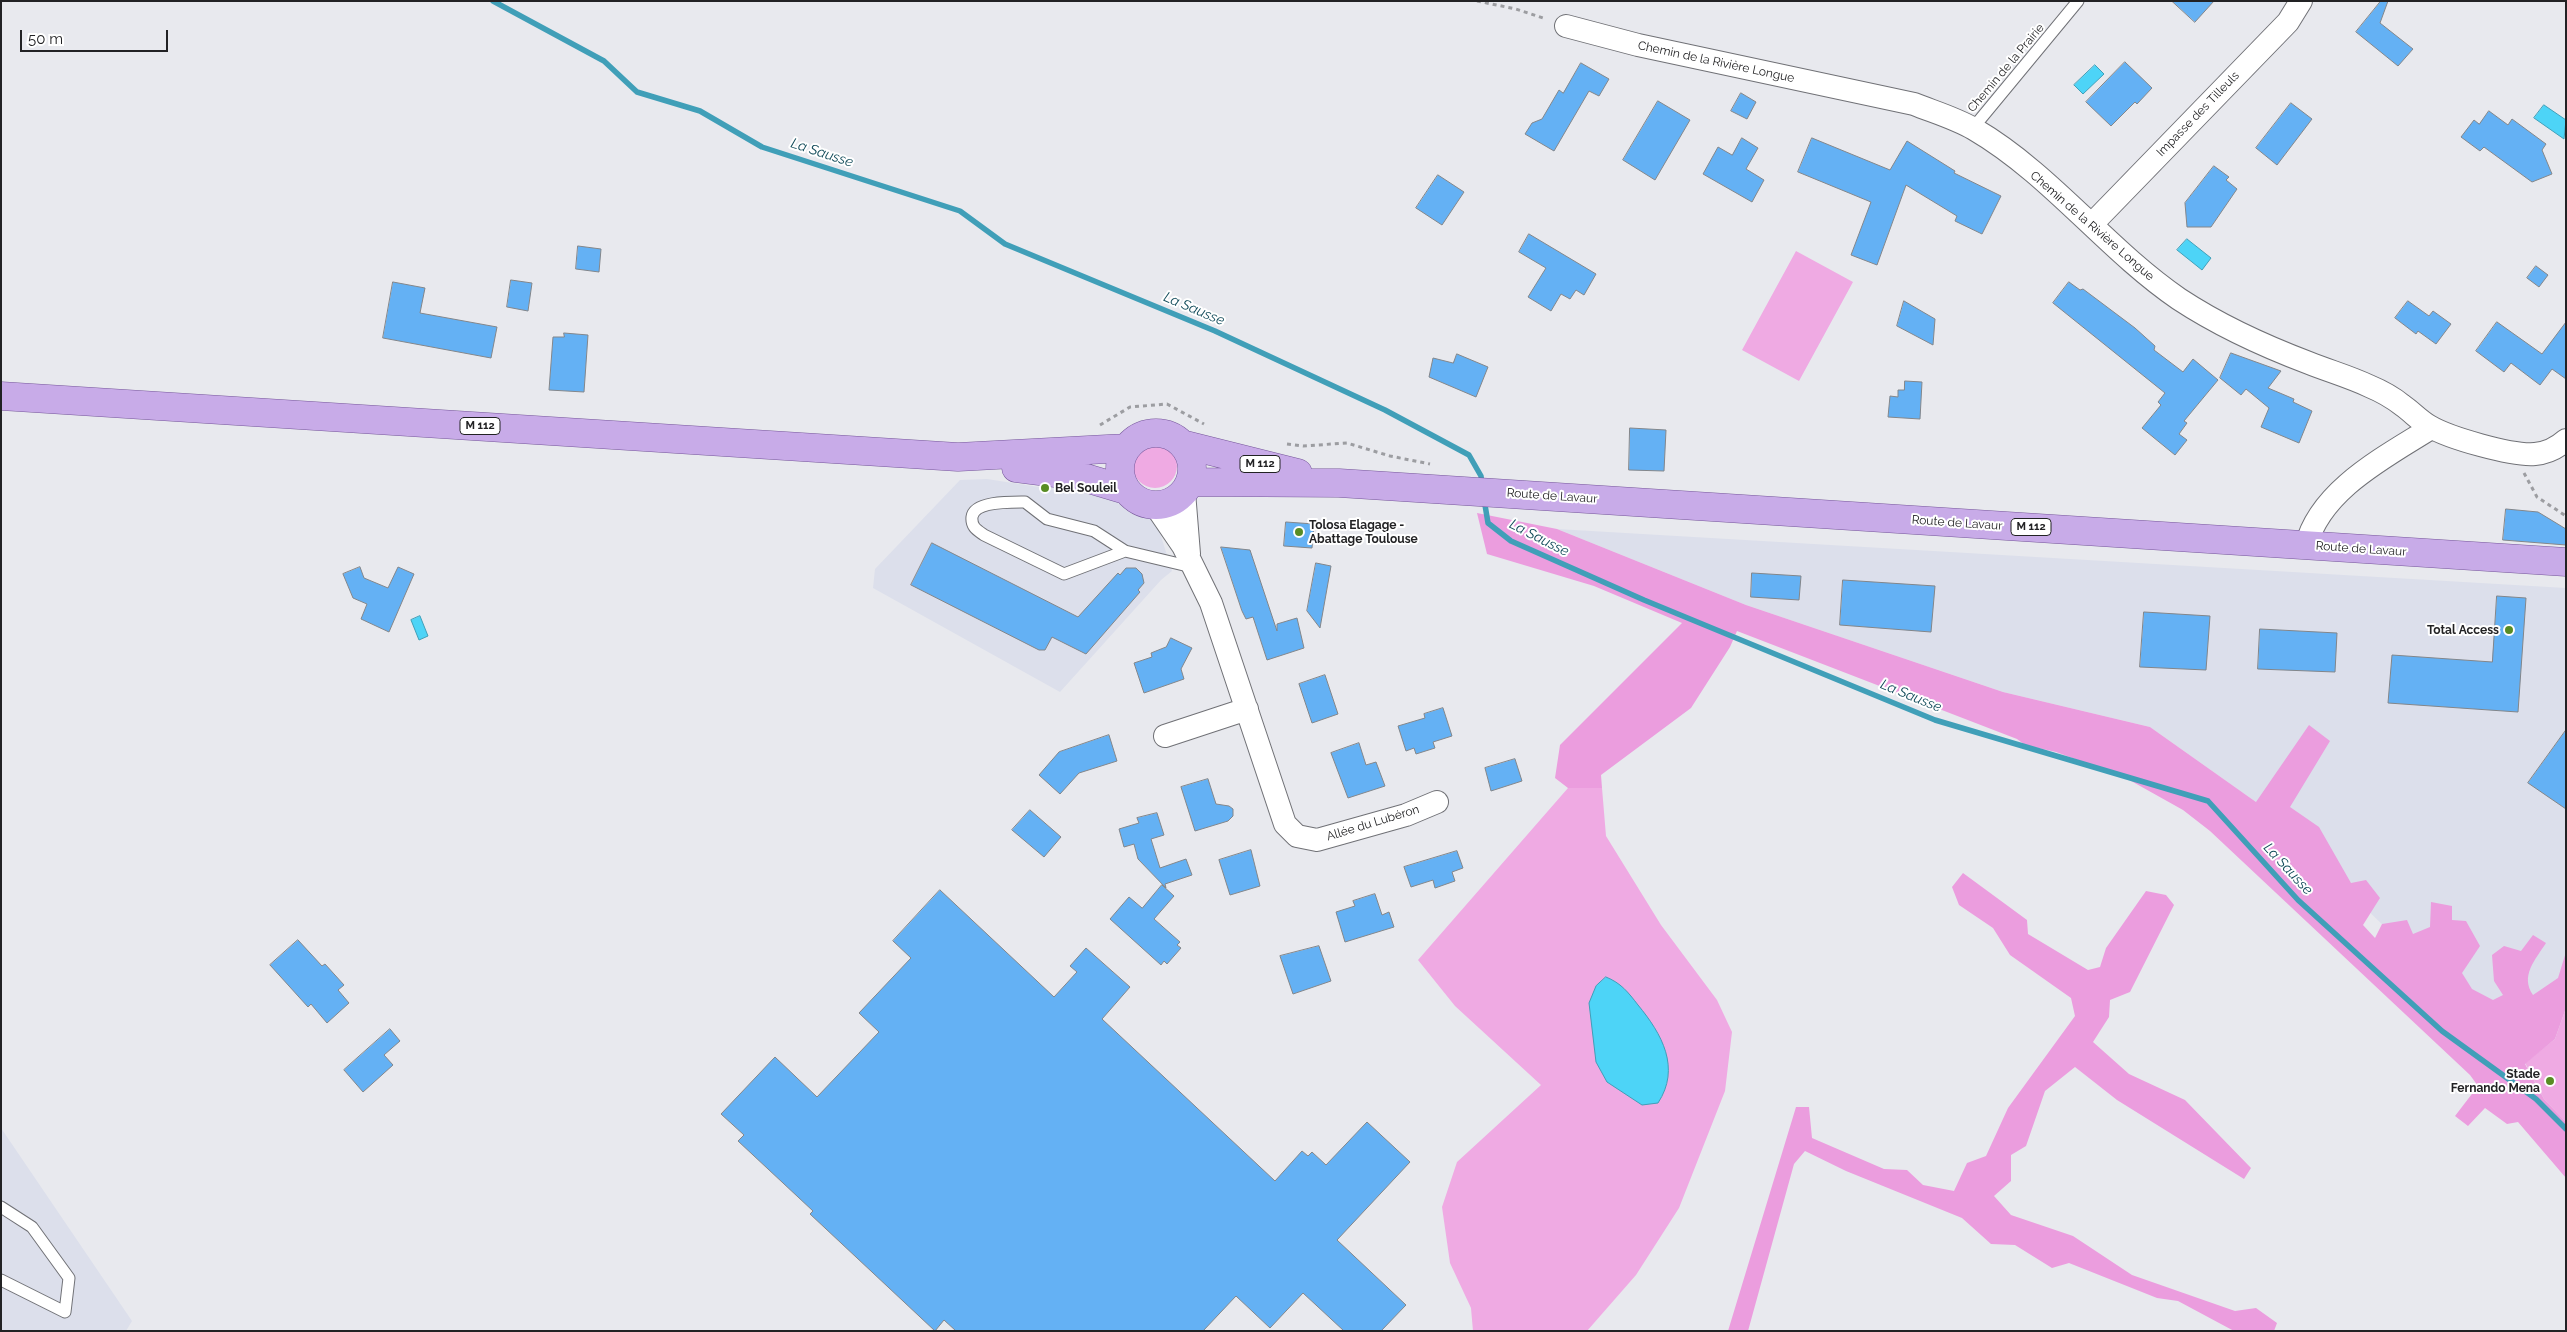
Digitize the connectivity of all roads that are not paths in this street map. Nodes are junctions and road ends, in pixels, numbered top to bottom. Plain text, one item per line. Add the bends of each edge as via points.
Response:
1 (2078, 1) edge
2 (2301, 1) edge
3 (1566, 26) road end
4 (1973, 128) junction
5 (2092, 224) junction
6 (1, 396) edge
7 (2430, 428) junction
8 (2566, 440) edge
9 (1182, 444) junction
10 (1126, 448) junction
11 (958, 458) junction
12 (1339, 483) junction
13 (1187, 487) junction
14 (1126, 490) junction
15 (1155, 505) junction
16 (2306, 546) junction
17 (1125, 551) junction
18 (2566, 562) edge
19 (1193, 567) junction
20 (1247, 709) junction
21 (1165, 736) dead end
22 (1437, 802) dead end
23 (1, 1207) edge
24 (1, 1280) edge

1 - 4 lane, Chemin de la Prairie
2 - 5 street, Impasse des Tilleuls via 2288,22
3 - 4 street, Chemin de la Rivière Longue via 1638,45 1914,104
4 - 5 street, Chemin de la Rivière Longue via 2004,149
5 - 7 street, Chemin de la Rivière Longue via 2156,282 2210,318 2253,340 2369,386 2396,401
6 - 11 main road, M 112
7 - 8 street via 2478,444 2534,454 2548,451
7 - 16 street via 2359,473 2316,519 2310,528
9 - 10 main road via 1158,432 1140,436
9 - 12 main road, M 112
9 - 13 main road via 1191,462
10 - 11 main road, M 112
10 - 14 main road via 1120,469
11 - 14 main road, M 112 via 1079,476
12 - 13 main road, M 112
12 - 16 main road, Route de Lavaur / M 112
13 - 15 main road via 1166,504
13 - 19 street, Allée du Lubéron via 1188,547
14 - 15 main road via 1134,498
15 - 19 street, Allée du Lubéron
16 - 18 main road, Route de Lavaur / M 112
17 - 17 lane via 1094,531 1048,520 1025,502 988,504 973,512 971,521 974,528 984,535 1064,574
17 - 19 lane
19 - 20 street, Allée du Lubéron via 1212,603
20 - 21 street
20 - 22 street, Allée du Lubéron via 1285,824 1298,836 1317,840 1406,816
23 - 24 lane via 32,1228 69,1278 65,1312

